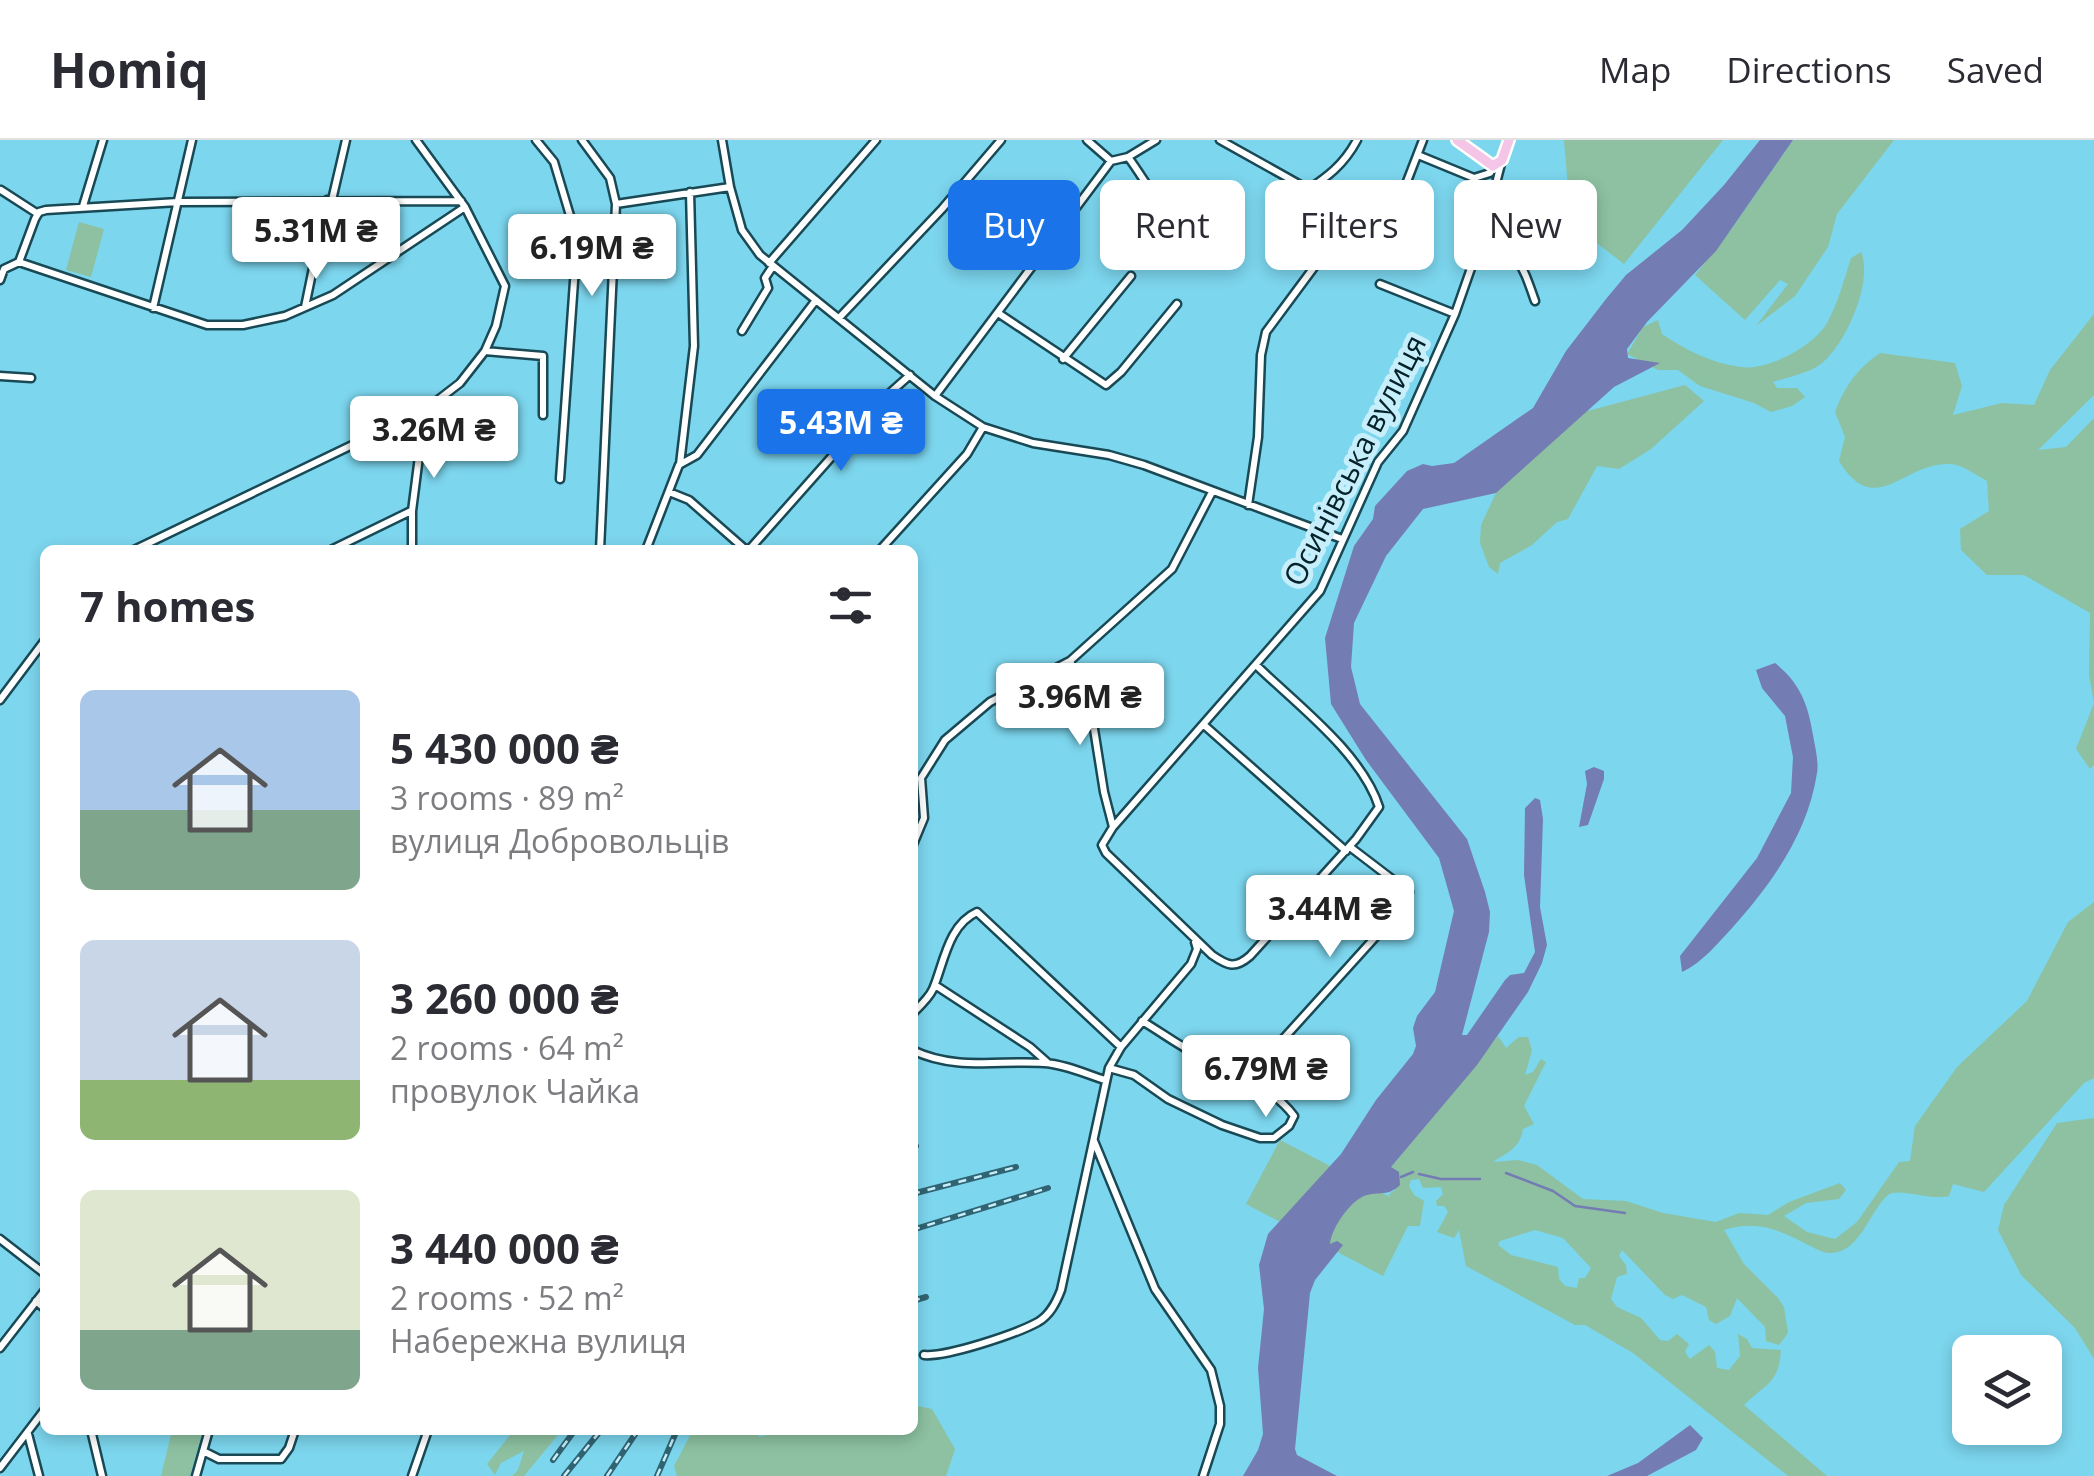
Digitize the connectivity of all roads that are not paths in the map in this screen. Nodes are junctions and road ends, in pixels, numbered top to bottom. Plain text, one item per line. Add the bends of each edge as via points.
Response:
1 (103, 140) edge
2 (192, 140) edge
3 (346, 140) edge
4 (416, 140) edge
5 (536, 140) edge
6 (582, 140) edge
7 (722, 140) edge
8 (876, 140) edge
9 (1001, 140) edge
10 (1087, 140) edge
11 (1156, 140) edge
12 (1220, 140) edge
13 (1357, 140) edge
14 (1423, 140) edge
15 (1457, 140) edge
16 (1510, 140) edge
17 (1418, 155) junction
18 (1128, 158) junction
19 (1502, 160) junction
20 (1111, 161) junction
21 (1488, 168) junction
22 (1143, 180) edge
23 (1292, 180) edge
24 (1319, 180) edge
25 (1491, 180) edge
26 (1498, 180) edge
27 (730, 187) junction
28 (1, 190) edge
29 (690, 192) junction
30 (329, 200) junction
31 (178, 202) junction
32 (463, 204) junction
33 (616, 204) junction
34 (83, 206) junction
35 (38, 214) junction
36 (19, 262) junction
37 (771, 264) junction
38 (1470, 270) edge
39 (1523, 270) edge
40 (1131, 276) dead end
41 (0, 280) edge
42 (1380, 284) dead end
43 (816, 300) junction
44 (1535, 301) dead end
45 (1177, 304) dead end
46 (153, 308) junction
47 (304, 308) junction
48 (998, 313) junction
49 (1455, 314) junction
50 (840, 318) junction
51 (742, 330) dead end
52 (485, 351) junction
53 (1063, 359) junction
54 (910, 375) junction
55 (0, 376) edge
56 (31, 378) dead end
57 (936, 396) junction
58 (424, 410) junction
59 (543, 416) dead end
60 (982, 427) junction
61 (680, 465) junction
62 (560, 479) dead end
63 (669, 492) junction
64 (1212, 492) junction
65 (1248, 506) junction
66 (412, 511) junction
67 (1342, 539) junction
68 (144, 545) edge
69 (342, 545) edge
70 (412, 545) edge
71 (600, 545) edge
72 (648, 545) edge
73 (741, 545) edge
74 (752, 545) edge
75 (885, 545) edge
76 (40, 647) edge
77 (1070, 661) junction
78 (1256, 665) junction
79 (0, 700) edge
80 (1204, 726) junction
81 (1113, 827) junction
82 (918, 832) edge
83 (1348, 849) junction
84 (1194, 938) junction
85 (1212, 955) junction
86 (1196, 956) junction
87 (935, 985) junction
88 (918, 1006) edge
89 (1142, 1021) junction
90 (1121, 1047) junction
91 (918, 1053) edge
92 (1048, 1063) junction
93 (1109, 1068) junction
94 (1247, 1078) junction
95 (1105, 1080) junction
96 (1093, 1140) junction
97 (0, 1238) edge
98 (40, 1270) edge
99 (40, 1297) edge
100 (36, 1302) junction
101 (40, 1305) edge
102 (0, 1348) edge
103 (924, 1355) dead end
104 (40, 1416) edge
105 (28, 1432) junction
106 (92, 1435) edge
107 (208, 1435) edge
108 (293, 1435) edge
109 (426, 1435) edge
110 (203, 1452) junction
111 (0, 1468) edge
112 (39, 1476) edge
113 (102, 1476) edge
114 (196, 1476) edge
115 (412, 1476) edge
116 (1203, 1476) edge

1 - 34 street
2 - 31 street
3 - 30 street
4 - 32 street
5 - 62 street via 554,162 577,239
6 - 33 street via 610,178
7 - 27 street
8 - 37 street
9 - 50 street
10 - 20 street
11 - 18 street
12 - 23 street
13 - 24 street via 1338,169
14 - 17 street
15 - 21 main road
16 - 19 main road, Осинівська вулиця
17 - 21 street via 1474,178
17 - 65 street via 1396,210 1329,247 1266,332
18 - 20 street
18 - 22 street
19 - 21 main road
19 - 26 street, Осинівська вулиця
20 - 48 street
21 - 25 street
27 - 29 street
27 - 37 street via 742,230
28 - 35 street
29 - 33 street
29 - 61 street via 694,346
30 - 31 street
30 - 32 street
30 - 47 street
31 - 34 street
31 - 46 street
32 - 47 street
32 - 52 street via 505,286
33 - 71 street
34 - 35 street
35 - 36 street
36 - 41 street
36 - 46 street
37 - 43 street
37 - 51 street via 768,288
38 - 49 street, Осинівська вулиця
39 - 44 street
40 - 53 street
42 - 49 street, Осинівська вулиця
43 - 50 street
43 - 61 street via 697,455
45 - 53 street via 1110,384
46 - 47 street via 227,326
48 - 53 street
48 - 57 street
49 - 67 street, Осинівська вулиця via 1403,431 1378,462
50 - 54 street
52 - 58 street via 460,384
52 - 59 street via 543,356
54 - 57 street
54 - 74 street
55 - 56 street
57 - 60 street
58 - 66 street
58 - 68 street
60 - 64 street via 1109,455
60 - 75 street via 967,454
61 - 63 street
63 - 72 street
63 - 73 street via 689,500
64 - 65 street
64 - 77 street via 1172,568
65 - 67 street
66 - 69 street
66 - 70 street
67 - 78 street, Осинівська вулиця via 1320,592
76 - 79 street
77 - 81 street via 1091,710
77 - 82 street via 990,702 946,740 921,778 924,818
78 - 80 street, Осинівська вулиця
78 - 83 street via 1346,753 1374,790 1378,807
80 - 81 street, Осинівська вулиця
80 - 83 street
81 - 84 street, Осинівська вулиця via 1102,845 1106,854
83 - 85 street via 1243,962 1230,966
83 - 94 street via 1409,892 1408,902
84 - 85 street
84 - 86 street
85 - 86 street
86 - 89 street
87 - 88 street
87 - 90 street via 957,930 977,912
87 - 92 street
89 - 90 street
89 - 94 street
90 - 93 street
91 - 92 street via 968,1065
92 - 95 street
93 - 94 street via 1231,1128 1274,1138 1294,1116
93 - 95 street
95 - 96 street
96 - 103 street via 1061,1290 1047,1314 1015,1331
96 - 116 street via 1155,1289 1211,1370 1220,1424
97 - 98 street
99 - 100 street
100 - 101 street
100 - 102 street
104 - 105 street
105 - 111 street
105 - 112 street
106 - 113 street
107 - 110 street
108 - 110 street via 281,1459 219,1459
109 - 115 street
110 - 114 street

